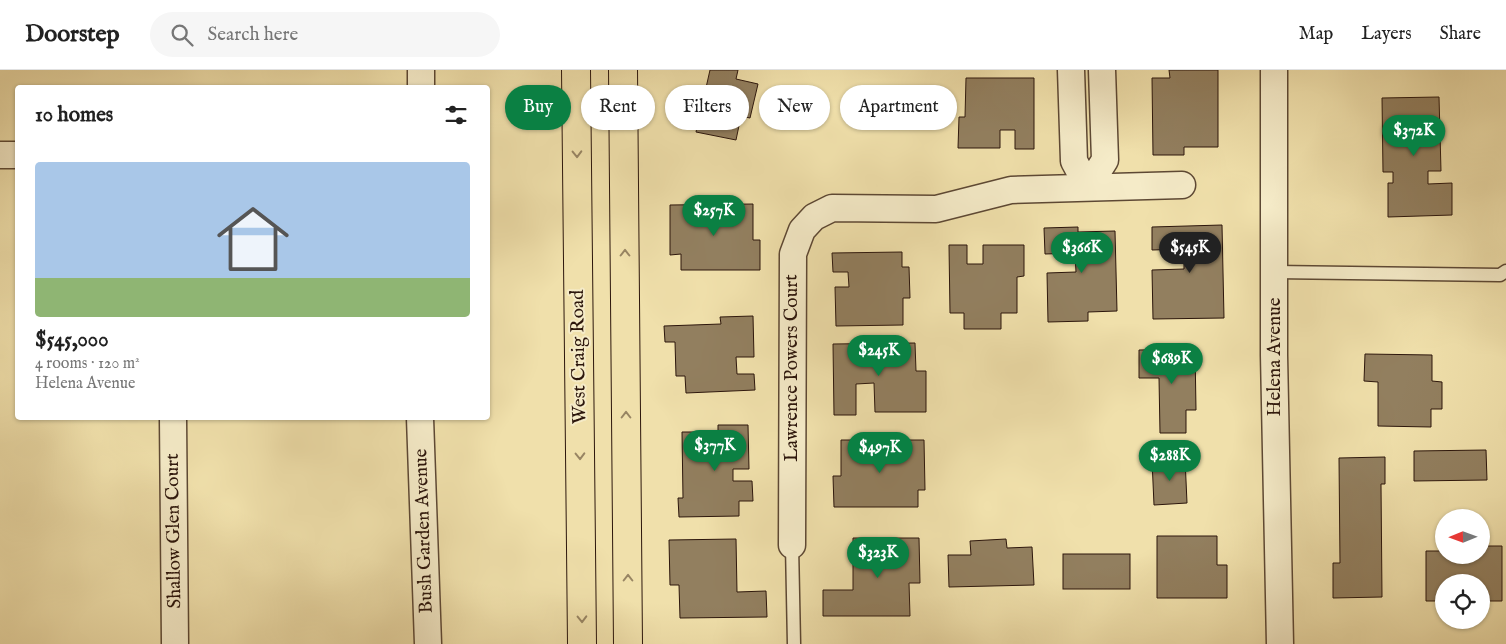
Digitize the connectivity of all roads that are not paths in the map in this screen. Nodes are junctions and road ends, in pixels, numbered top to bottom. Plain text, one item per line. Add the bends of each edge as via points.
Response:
1 (420, 70) edge
2 (576, 70) edge
3 (624, 70) edge
4 (1071, 70) edge
5 (1102, 70) edge
6 (1274, 70) edge
7 (421, 85) edge
8 (1102, 100) junction
9 (1072, 102) junction
10 (0, 155) edge
11 (15, 155) edge
12 (1182, 185) dead end
13 (1088, 187) junction
14 (1506, 271) edge
15 (1275, 272) junction
16 (173, 420) edge
17 (420, 420) edge
18 (792, 545) joint
19 (175, 644) edge
20 (428, 644) edge
21 (582, 644) edge
22 (628, 644) edge
23 (794, 644) edge
24 (1280, 644) edge

1 - 7 street
2 -> 21 main road, West Craig Road
22 -> 3 main road
4 - 9 street
5 - 8 street
6 - 15 street, Helena Avenue
8 - 9 street
8 - 13 street via 1105,160
9 - 13 street via 1074,162
10 - 11 street
12 - 13 street
13 - 18 street, Lawrence Powers Court via 1011,190 936,208 832,208 814,217 802,230 793,254
14 - 15 lane via 1500,275
15 - 24 street, Helena Avenue
16 - 19 street, Shallow Glen Court
17 - 20 street, Bush Garden Avenue
18 - 23 lane

